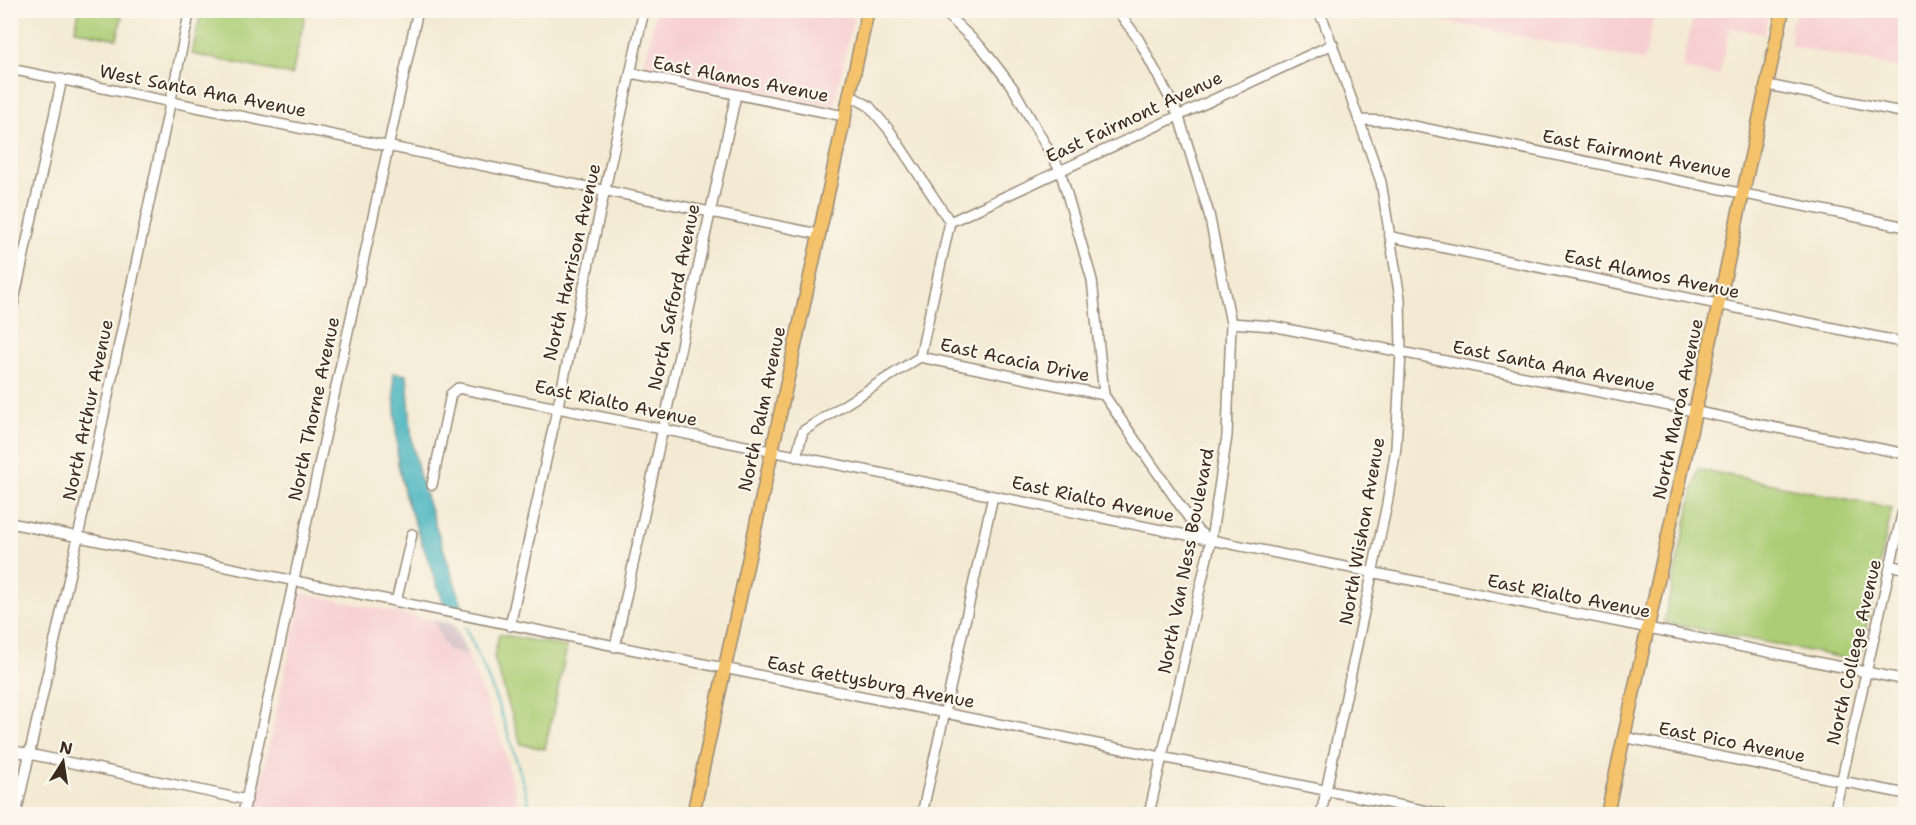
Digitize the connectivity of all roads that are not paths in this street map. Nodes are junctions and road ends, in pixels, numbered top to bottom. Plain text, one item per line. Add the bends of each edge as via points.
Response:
1 (189, 10) edge
2 (418, 10) edge
3 (645, 10) edge
4 (868, 10) edge
5 (942, 10) edge
6 (1117, 10) edge
7 (1317, 10) edge
8 (1327, 10) edge
9 (1783, 10) edge
10 (1324, 22) junction
11 (1333, 44) junction
12 (10, 69) edge
13 (631, 73) junction
14 (62, 79) junction
15 (1768, 85) junction
16 (849, 94) junction
17 (736, 95) junction
18 (171, 101) junction
19 (1905, 113) edge
20 (1178, 114) junction
21 (844, 116) junction
22 (1361, 120) junction
23 (388, 146) junction
24 (1059, 170) junction
25 (605, 190) junction
26 (1742, 192) junction
27 (710, 212) junction
28 (950, 222) junction
29 (1905, 227) edge
30 (818, 234) junction
31 (1392, 237) junction
32 (1720, 305) junction
33 (10, 319) edge
34 (1231, 323) junction
35 (1905, 343) edge
36 (1401, 352) junction
37 (920, 357) junction
38 (1104, 395) junction
39 (557, 407) junction
40 (1695, 411) junction
41 (662, 429) junction
42 (772, 452) junction
43 (1905, 454) edge
44 (796, 457) junction
45 (432, 485) dead end
46 (993, 496) junction
47 (1905, 497) edge
48 (10, 523) edge
49 (412, 534) dead end
50 (78, 537) junction
51 (1211, 540) junction
52 (1891, 566) junction
53 (1905, 568) edge
54 (1373, 574) junction
55 (294, 580) junction
56 (396, 602) junction
57 (510, 626) junction
58 (1647, 628) junction
59 (615, 647) junction
60 (723, 669) junction
61 (1866, 672) junction
62 (1905, 680) edge
63 (945, 714) junction
64 (1623, 736) junction
65 (10, 750) edge
66 (29, 754) junction
67 (1161, 756) junction
68 (1842, 780) junction
69 (1326, 790) junction
70 (1905, 794) edge
71 (247, 800) junction
72 (16, 814) edge
73 (243, 814) edge
74 (693, 814) edge
75 (922, 814) edge
76 (1149, 814) edge
77 (1321, 814) edge
78 (1442, 814) edge
79 (1607, 814) edge
80 (1834, 814) edge

1 - 18 street, North Arthur Avenue
2 - 23 street, North Thorne Avenue
3 - 13 street, North Harrison Avenue
4 - 16 main road, North Palm Avenue
5 - 24 street via 973,38 1013,88
6 - 20 street, North Van Ness Boulevard via 1139,40
7 - 10 street, North Wishon Avenue
8 - 10 street
9 - 15 main road, North Maroa Avenue
10 - 11 street, North Wishon Avenue
11 - 20 street, East Fairmont Avenue
11 - 22 street, North Wishon Avenue
12 - 14 street, West Santa Ana Avenue
13 - 17 street, East Alamos Avenue
13 - 25 street, North Harrison Avenue
14 - 18 street, West Santa Ana Avenue
14 - 33 street
15 - 19 street
15 - 26 main road, North Maroa Avenue
16 - 21 main road, North Palm Avenue
16 - 28 street via 869,106 883,123
17 - 21 street, East Alamos Avenue
17 - 27 street, North Safford Avenue
18 - 23 street, West Santa Ana Avenue
18 - 50 street, North Arthur Avenue
20 - 24 street, East Fairmont Avenue
20 - 34 street, North Van Ness Boulevard via 1209,214
21 - 30 main road, North Palm Avenue
22 - 26 street, East Fairmont Avenue via 1389,121
22 - 31 street, North Wishon Avenue via 1381,182
23 - 25 street
23 - 55 street, North Thorne Avenue
24 - 28 street, East Fairmont Avenue
24 - 38 street via 1092,280
25 - 27 street
25 - 39 street, North Harrison Avenue
26 - 29 street, East Fairmont Avenue
26 - 32 main road, North Maroa Avenue
27 - 30 street
27 - 41 street, North Safford Avenue
28 - 37 street
30 - 42 main road, North Palm Avenue
31 - 32 street, East Alamos Avenue
31 - 36 street, North Wishon Avenue via 1400,298
32 - 35 street, East Alamos Avenue
32 - 40 main road, North Maroa Avenue
34 - 36 street, East Santa Ana Avenue via 1272,326
34 - 51 street, North Van Ness Boulevard via 1227,436
36 - 40 street, East Santa Ana Avenue
36 - 54 street, North Wishon Avenue via 1396,448
37 - 38 street, East Acacia Drive
37 - 44 street via 803,430
38 - 51 street via 1197,530
39 - 41 street, East Rialto Avenue
39 - 45 street, East Rialto Avenue via 458,388 451,394
39 - 57 street, North Harrison Avenue
40 - 43 street, East Santa Ana Avenue
40 - 58 main road, North Maroa Avenue
41 - 42 street, East Rialto Avenue
41 - 59 street, North Safford Avenue
42 - 44 street, East Rialto Avenue
42 - 60 main road, North Palm Avenue
44 - 46 street, East Rialto Avenue
46 - 51 street, East Rialto Avenue
46 - 63 street
47 - 52 street, North College Avenue
48 - 50 street, East Gettysburg Avenue
49 - 56 street
50 - 55 street, East Gettysburg Avenue
50 - 66 street, North Arthur Avenue
51 - 54 street, East Rialto Avenue
51 - 67 street, North Van Ness Boulevard
52 - 53 street
52 - 61 street, North College Avenue
54 - 58 street, East Rialto Avenue
54 - 69 street, North Wishon Avenue
55 - 56 street, East Gettysburg Avenue
55 - 71 street, North Thorne Avenue
56 - 57 street, East Gettysburg Avenue
57 - 59 street, East Gettysburg Avenue
58 - 61 street, East Rialto Avenue
58 - 64 main road, North Maroa Avenue
59 - 60 street, East Gettysburg Avenue
60 - 63 street, East Gettysburg Avenue
60 - 74 main road, North Palm Avenue
61 - 62 street, East Rialto Avenue
61 - 68 street, North College Avenue
63 - 67 street, East Gettysburg Avenue
63 - 75 street
64 - 68 street, East Pico Avenue
64 - 79 main road, North Maroa Avenue
65 - 66 street
66 - 71 street
66 - 72 street, North Arthur Avenue
67 - 69 street, East Gettysburg Avenue
67 - 76 street, North Van Ness Boulevard
68 - 70 street, East Pico Avenue
68 - 80 street, North College Avenue
69 - 77 street, North Wishon Avenue
69 - 78 street, East Gettysburg Avenue
71 - 73 street, North Thorne Avenue

